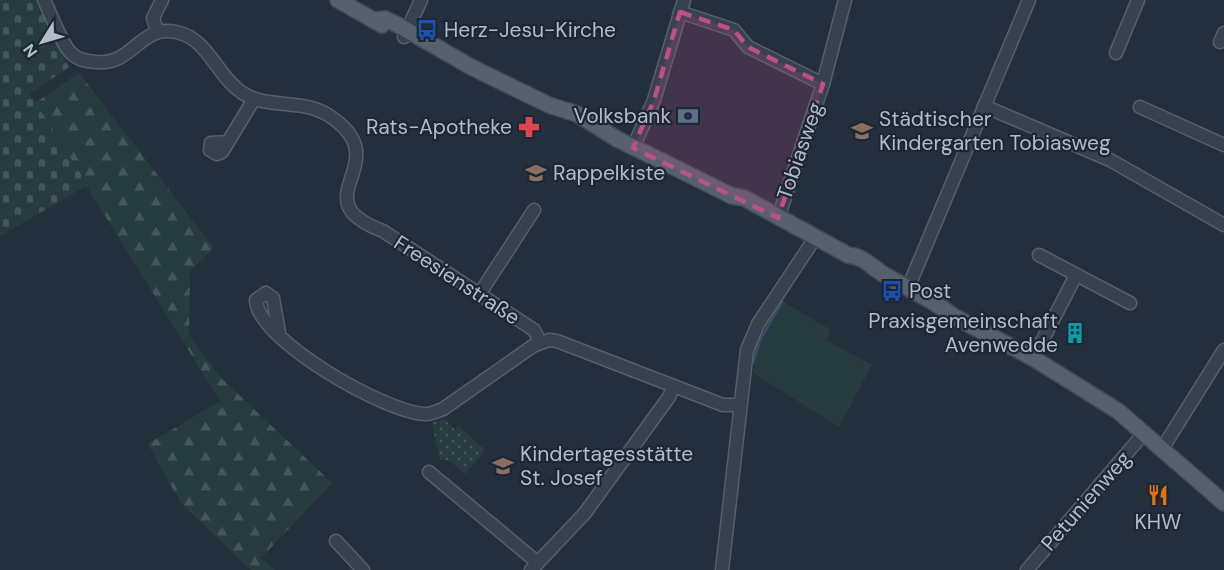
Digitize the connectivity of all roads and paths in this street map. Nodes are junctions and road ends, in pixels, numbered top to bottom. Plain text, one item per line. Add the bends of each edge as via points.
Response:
1 (44, 0) edge
2 (162, 0) edge
3 (338, 0) edge
4 (421, 0) edge
5 (845, 0) edge
6 (1029, 0) edge
7 (1138, 0) edge
8 (682, 6) edge
9 (157, 31) junction
10 (406, 33) junction
11 (1116, 53) dead end
12 (822, 84) junction
13 (254, 99) junction
14 (984, 106) junction
15 (1140, 106) dead end
16 (228, 142) dead end
17 (1224, 145) edge
18 (633, 148) junction
19 (534, 210) dead end
20 (776, 217) junction
21 (1224, 225) edge
22 (815, 238) junction
23 (1039, 255) dead end
24 (1076, 274) junction
25 (908, 288) junction
26 (480, 293) junction
27 (938, 303) junction
28 (1130, 303) dead end
29 (279, 333) dead end
30 (540, 342) junction
31 (1224, 350) edge
32 (1037, 351) junction
33 (674, 386) junction
34 (739, 405) junction
35 (1145, 432) junction
36 (1167, 441) junction
37 (429, 472) dead end
38 (1224, 492) edge
39 (1224, 503) edge
40 (336, 541) dead end
41 (534, 566) edge
42 (363, 570) edge
43 (722, 570) edge
44 (1027, 570) edge

1 - 9 street via 70,52 82,61 107,63 124,58
2 - 9 street via 153,18
3 - 10 main road
4 - 10 street
5 - 12 street, Tobiasweg
6 - 14 street
7 - 11 street
8 - 12 street, Tobiasweg via 734,30 748,47
8 - 18 street via 654,100
9 - 13 street, Freesienstraße via 190,35 231,83
10 - 18 main road via 549,105 577,114
12 - 20 street, Tobiasweg
13 - 16 street
13 - 26 street, Freesienstraße via 300,104 322,111 340,123 354,142 357,162 346,190 348,209 367,225 383,231
14 - 21 street via 1110,160
14 - 25 street
15 - 17 street
18 - 20 main road via 732,196 744,198
19 - 26 street
20 - 22 main road
22 - 25 main road via 870,272 882,273
22 - 34 street via 751,336
23 - 24 street
24 - 28 street
24 - 32 street
25 - 27 main road
26 - 30 street, Freesienstraße via 534,330
27 - 32 main road via 956,308
27 - 35 main road via 953,316 1082,386
29 - 30 street via 330,375 362,392 428,415 443,409
30 - 33 street, Freesienstraße via 557,340
31 - 36 street
32 - 36 main road via 1119,404
33 - 34 street, Freesienstraße via 723,405
33 - 41 street via 585,513
34 - 43 street
35 - 39 main road
35 - 44 street, Petunienweg
36 - 38 main road
37 - 41 street
40 - 42 street

